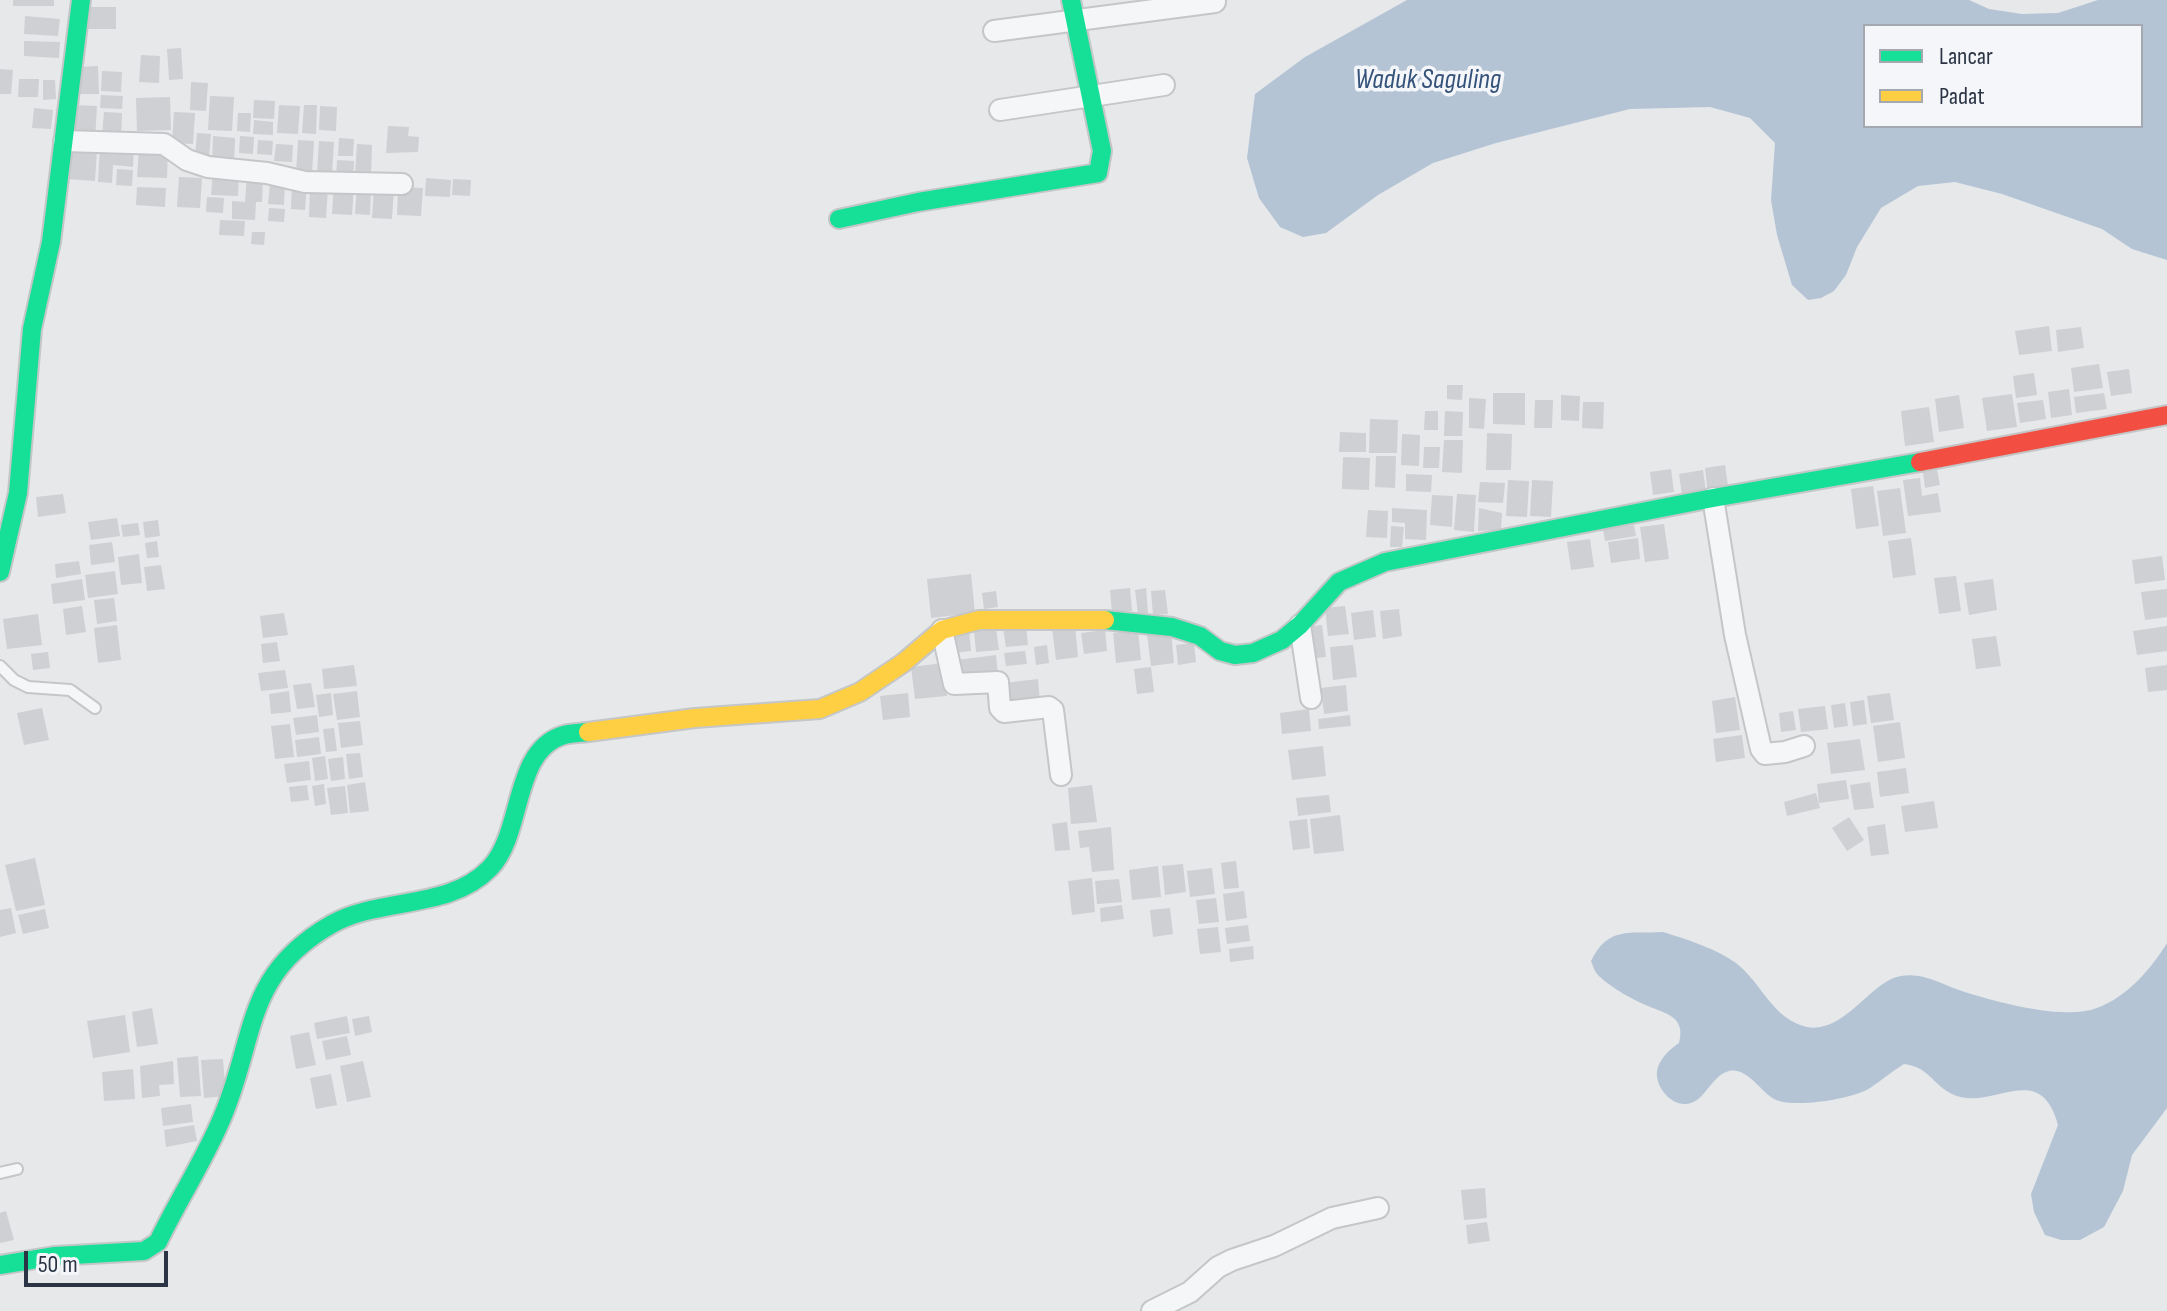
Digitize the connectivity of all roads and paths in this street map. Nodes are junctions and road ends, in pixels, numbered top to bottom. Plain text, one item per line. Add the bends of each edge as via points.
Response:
1 (81, 0) edge
2 (1215, 2) dead end
3 (1073, 10) edge
4 (994, 31) dead end
5 (1164, 85) dead end
6 (1093, 96) junction
7 (1000, 110) dead end
8 (64, 141) junction
9 (402, 184) dead end
10 (839, 219) dead end
11 (2167, 415) edge
12 (1713, 498) junction
13 (0, 572) edge
14 (1300, 625) junction
15 (942, 630) junction
16 (0, 666) edge
17 (1311, 698) dead end
18 (95, 708) dead end
19 (1804, 746) dead end
20 (1061, 775) dead end
21 (17, 1169) dead end
22 (0, 1173) edge
23 (1378, 1208) dead end
24 (0, 1265) edge
25 (1152, 1311) edge

1 - 8 street
2 - 3 street
3 - 4 street
3 - 6 street
5 - 6 street
6 - 7 street
6 - 10 street via 1102,151 1098,173
8 - 9 street via 164,144 208,167 305,182
8 - 13 street via 51,242 32,329 18,493
11 - 12 street
12 - 14 street via 1385,562 1339,582
12 - 19 street via 1735,635 1761,749 1772,755
14 - 15 street via 1269,647 1235,655 1172,627 1116,620 979,620
14 - 17 street
15 - 20 street via 954,684 998,682 1004,712 1053,710
15 - 24 street via 860,692 820,709 596,729 546,744 528,772 511,838 486,873 422,900 376,906 334,923 295,949 271,974 256,1003 230,1099 158,1242 144,1251
16 - 18 lane via 28,687 70,690
21 - 22 lane
23 - 25 street via 1332,1218 1232,1260 1190,1292

